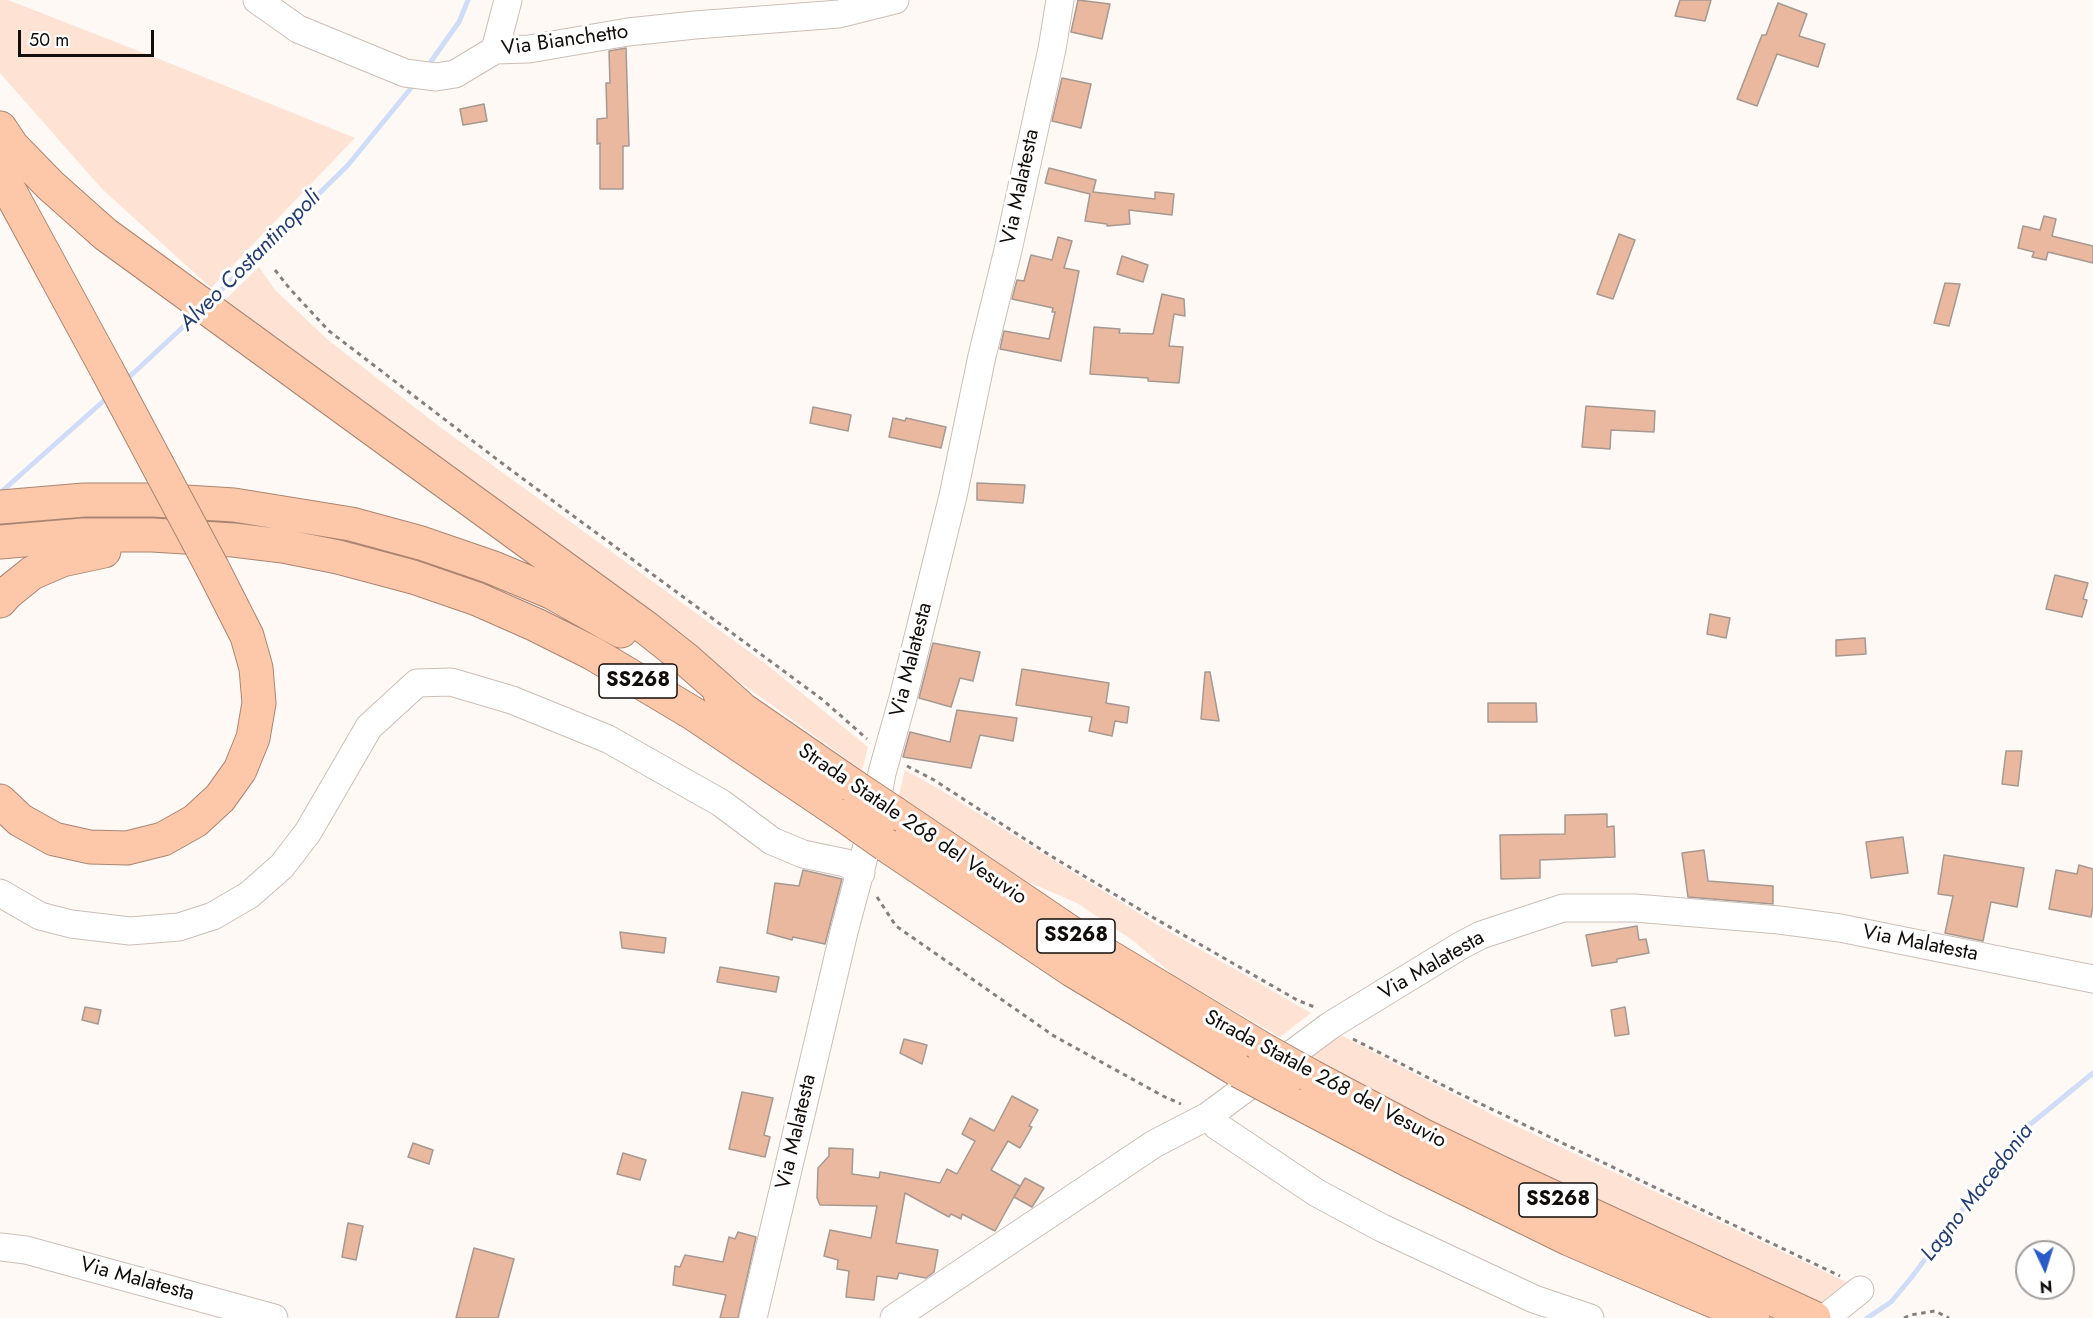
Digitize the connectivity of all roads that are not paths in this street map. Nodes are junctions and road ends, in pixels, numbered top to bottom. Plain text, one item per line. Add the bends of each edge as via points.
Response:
1 (257, 0) edge
2 (508, 0) edge
3 (895, 0) edge
4 (1060, 0) edge
5 (495, 50) junction
6 (0, 128) edge
7 (0, 173) edge
8 (13, 505) edge
9 (0, 542) edge
10 (413, 577) junction
11 (0, 601) edge
12 (739, 706) junction
13 (0, 801) edge
14 (861, 873) junction
15 (0, 893) edge
16 (2093, 978) edge
17 (1208, 1116) junction
18 (0, 1246) edge
19 (1860, 1290) road end
20 (274, 1318) edge
21 (753, 1318) edge
22 (894, 1318) edge
23 (1590, 1318) edge
24 (1753, 1318) edge
25 (1817, 1318) edge

1 - 5 street, Via Bianchetto via 298,29 405,73 436,77 455,74
2 - 5 street
3 - 5 street, Via Bianchetto via 839,14 628,32 529,49
4 - 14 street, Via Malatesta via 953,496
6 - 12 highway via 50,185 105,234 645,627
7 - 13 highway, bridge via 247,636 256,668 259,703 254,738 240,770 220,798 195,821 163,839 127,848 90,847 54,839 20,820
8 - 12 highway, Strada Statale 268 del Vesuvio / SS268 via 154,500 234,505 351,524 421,543 551,592
9 - 10 highway, Strada Statale 268 del Vesuvio / SS268 via 83,535 233,540 338,557
10 - 11 highway via 225,555 120,550 62,560 32,573
10 - 24 highway, Strada Statale 268 del Vesuvio / SS268, bridge via 536,625 592,653 694,714 1072,969 1239,1071 1569,1239
12 - 25 highway, Strada Statale 268 del Vesuvio / SS268, bridge via 1086,943 1264,1050 1422,1135
14 - 15 street via 846,863 803,854 772,841 722,803 608,739 512,700 451,682 417,683 369,727 308,832 282,866 249,895 213,916 179,927 130,931 83,926 40,916
14 - 21 street, Via Malatesta
16 - 17 street, Via Malatesta via 1779,920 1635,908 1563,908 1481,935 1460,946 1331,1025
17 - 22 street, Via Malatesta via 1154,1144
17 - 23 street via 1317,1193 1382,1228 1534,1299
18 - 20 street, Via Malatesta
19 - 25 street

